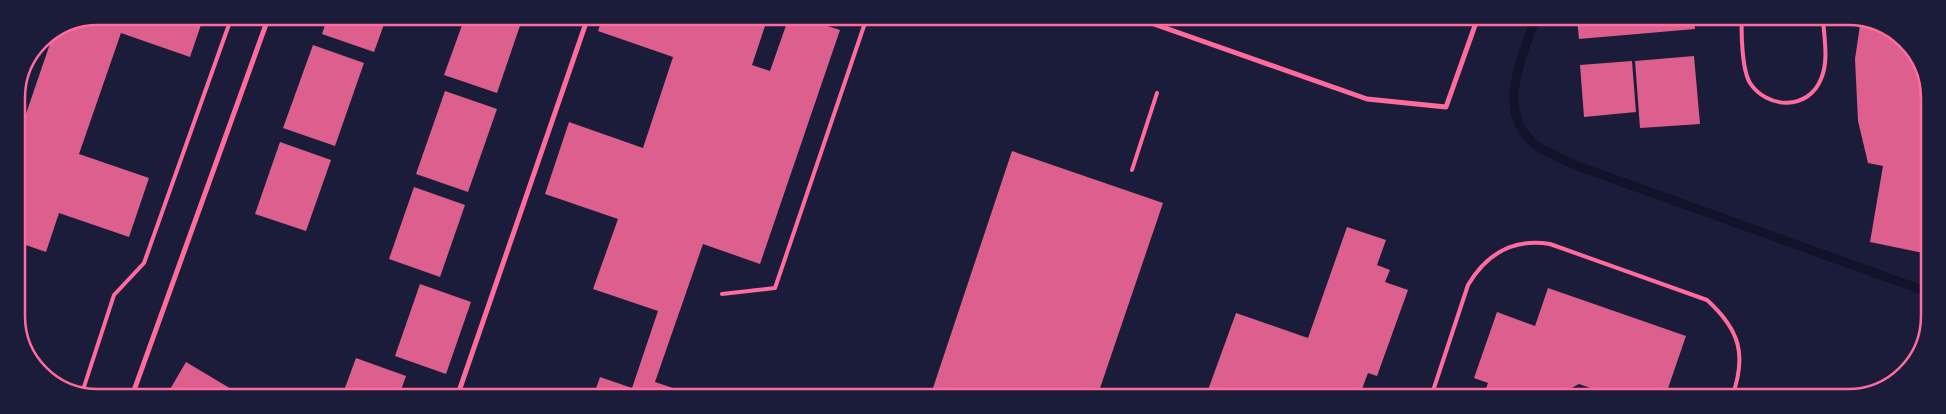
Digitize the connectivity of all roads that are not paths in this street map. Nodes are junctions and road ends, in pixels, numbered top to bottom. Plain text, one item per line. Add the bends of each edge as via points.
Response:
1 (229, 25) edge
2 (266, 25) edge
3 (585, 25) edge
4 (864, 25) edge
5 (1157, 25) edge
6 (1475, 25) edge
7 (1742, 25) edge
8 (1823, 25) edge
9 (1156, 93) dead end
10 (1132, 170) dead end
11 (722, 294) dead end
12 (84, 388) edge
13 (135, 389) edge
14 (459, 389) edge
15 (1434, 389) edge
16 (1735, 389) edge

1 - 12 lane via 144,263 114,295
2 - 13 street
3 - 14 street
4 - 11 lane via 775,288
5 - 6 street via 1367,99 1446,107
7 - 8 lane via 1749,81 1759,94 1772,102 1787,104 1802,100 1815,90 1822,79 1825,65
9 - 10 lane
15 - 16 lane via 1468,284 1478,268 1492,255 1516,244 1539,242 1707,300 1724,315 1736,334 1740,353

